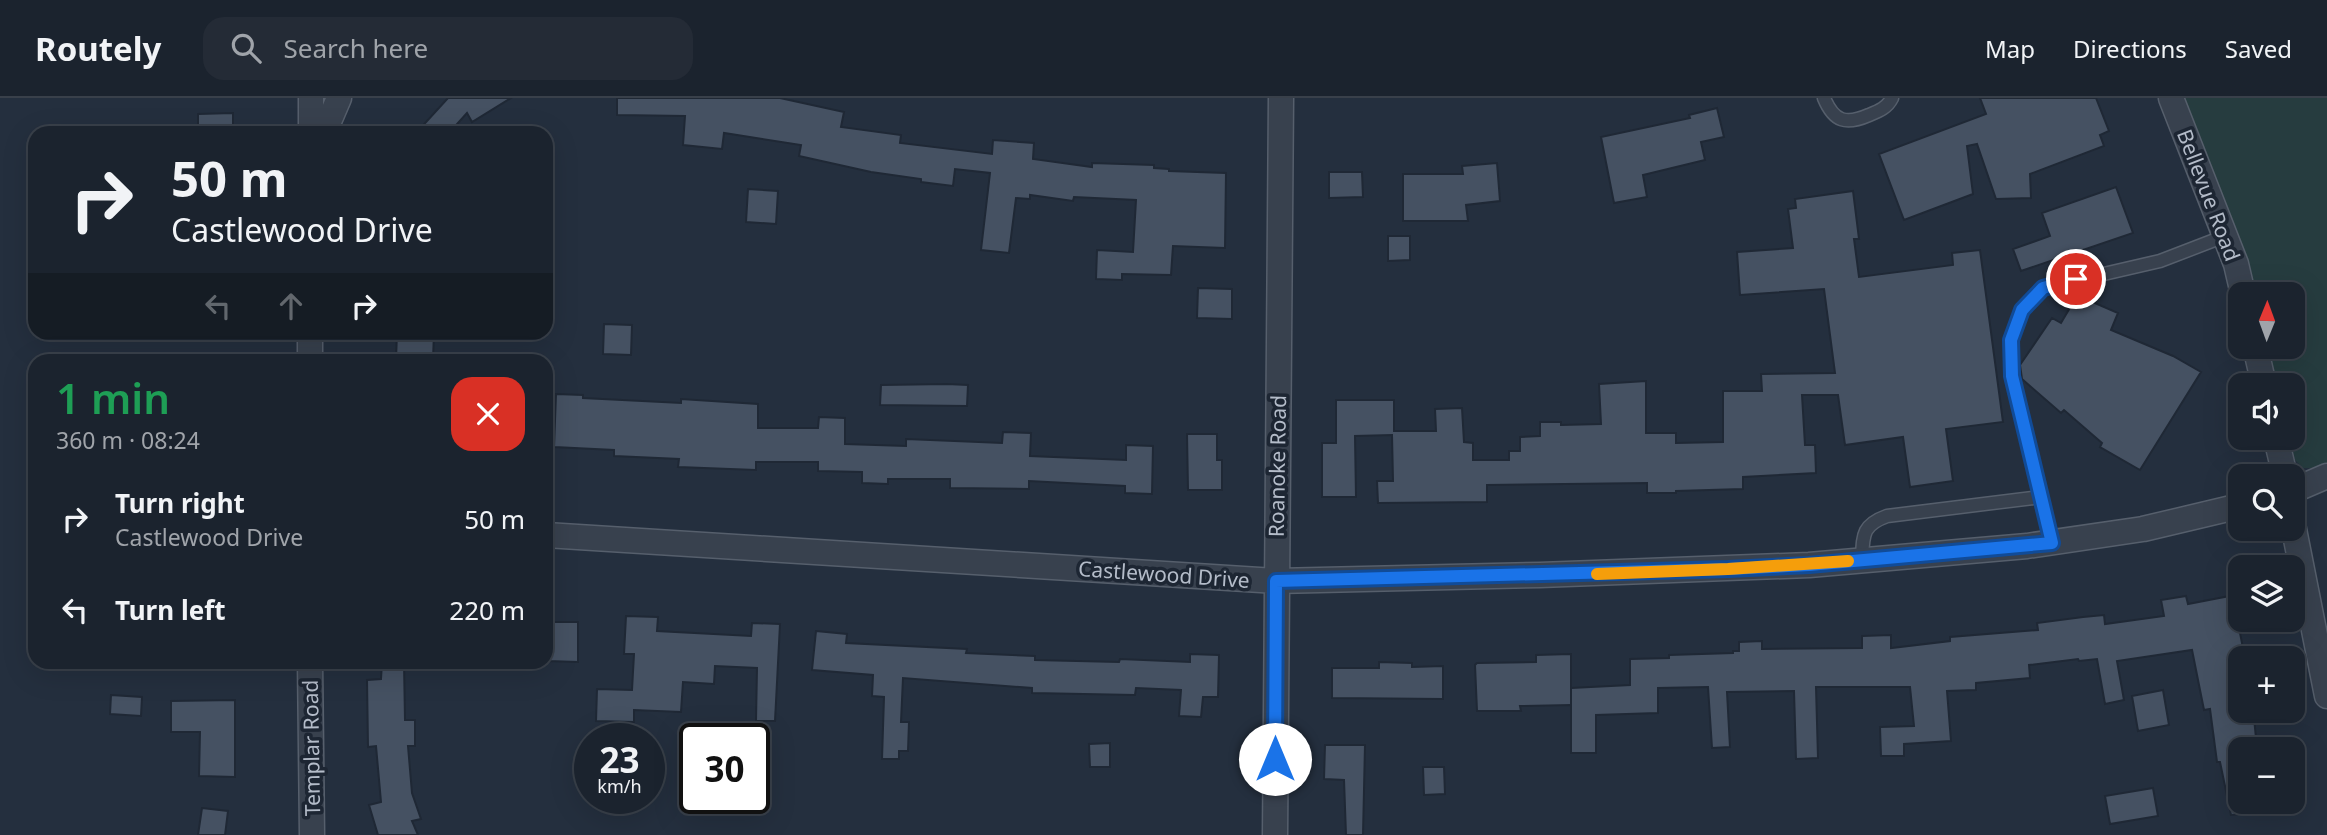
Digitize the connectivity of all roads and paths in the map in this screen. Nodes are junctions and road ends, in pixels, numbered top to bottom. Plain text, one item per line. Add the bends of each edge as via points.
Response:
1 (311, 98) edge
2 (339, 98) edge
3 (1281, 98) edge
4 (1824, 98) edge
5 (1892, 98) edge
6 (2171, 98) edge
7 (311, 126) edge
8 (327, 126) edge
9 (2225, 236) junction
10 (2240, 282) edge
11 (2327, 476) edge
12 (2305, 485) edge
13 (2041, 497) junction
14 (2228, 509) edge
15 (553, 536) edge
16 (2296, 541) edge
17 (2052, 543) junction
18 (1862, 560) junction
19 (1276, 581) junction
20 (310, 669) edge
21 (2327, 696) edge
22 (312, 835) edge
23 (1275, 835) edge

1 - 7 street
2 - 8 street
3 - 19 street, Roanoke Road
4 - 5 lane via 1829,111 1846,121 1883,109
6 - 9 street, Bellevue Road
9 - 10 street, Bellevue Road
9 - 13 lane via 2160,261 2043,288 2022,310 2011,340 2012,376
11 - 12 street
13 - 17 lane
13 - 18 lane via 1887,516 1872,522 1863,536
14 - 17 street, Castlewood Drive via 2143,529
15 - 19 street, Castlewood Drive
16 - 21 street
17 - 18 street, Castlewood Drive
18 - 19 street, Castlewood Drive via 1728,569
19 - 23 street, Roanoke Road
20 - 22 street, Templar Road

